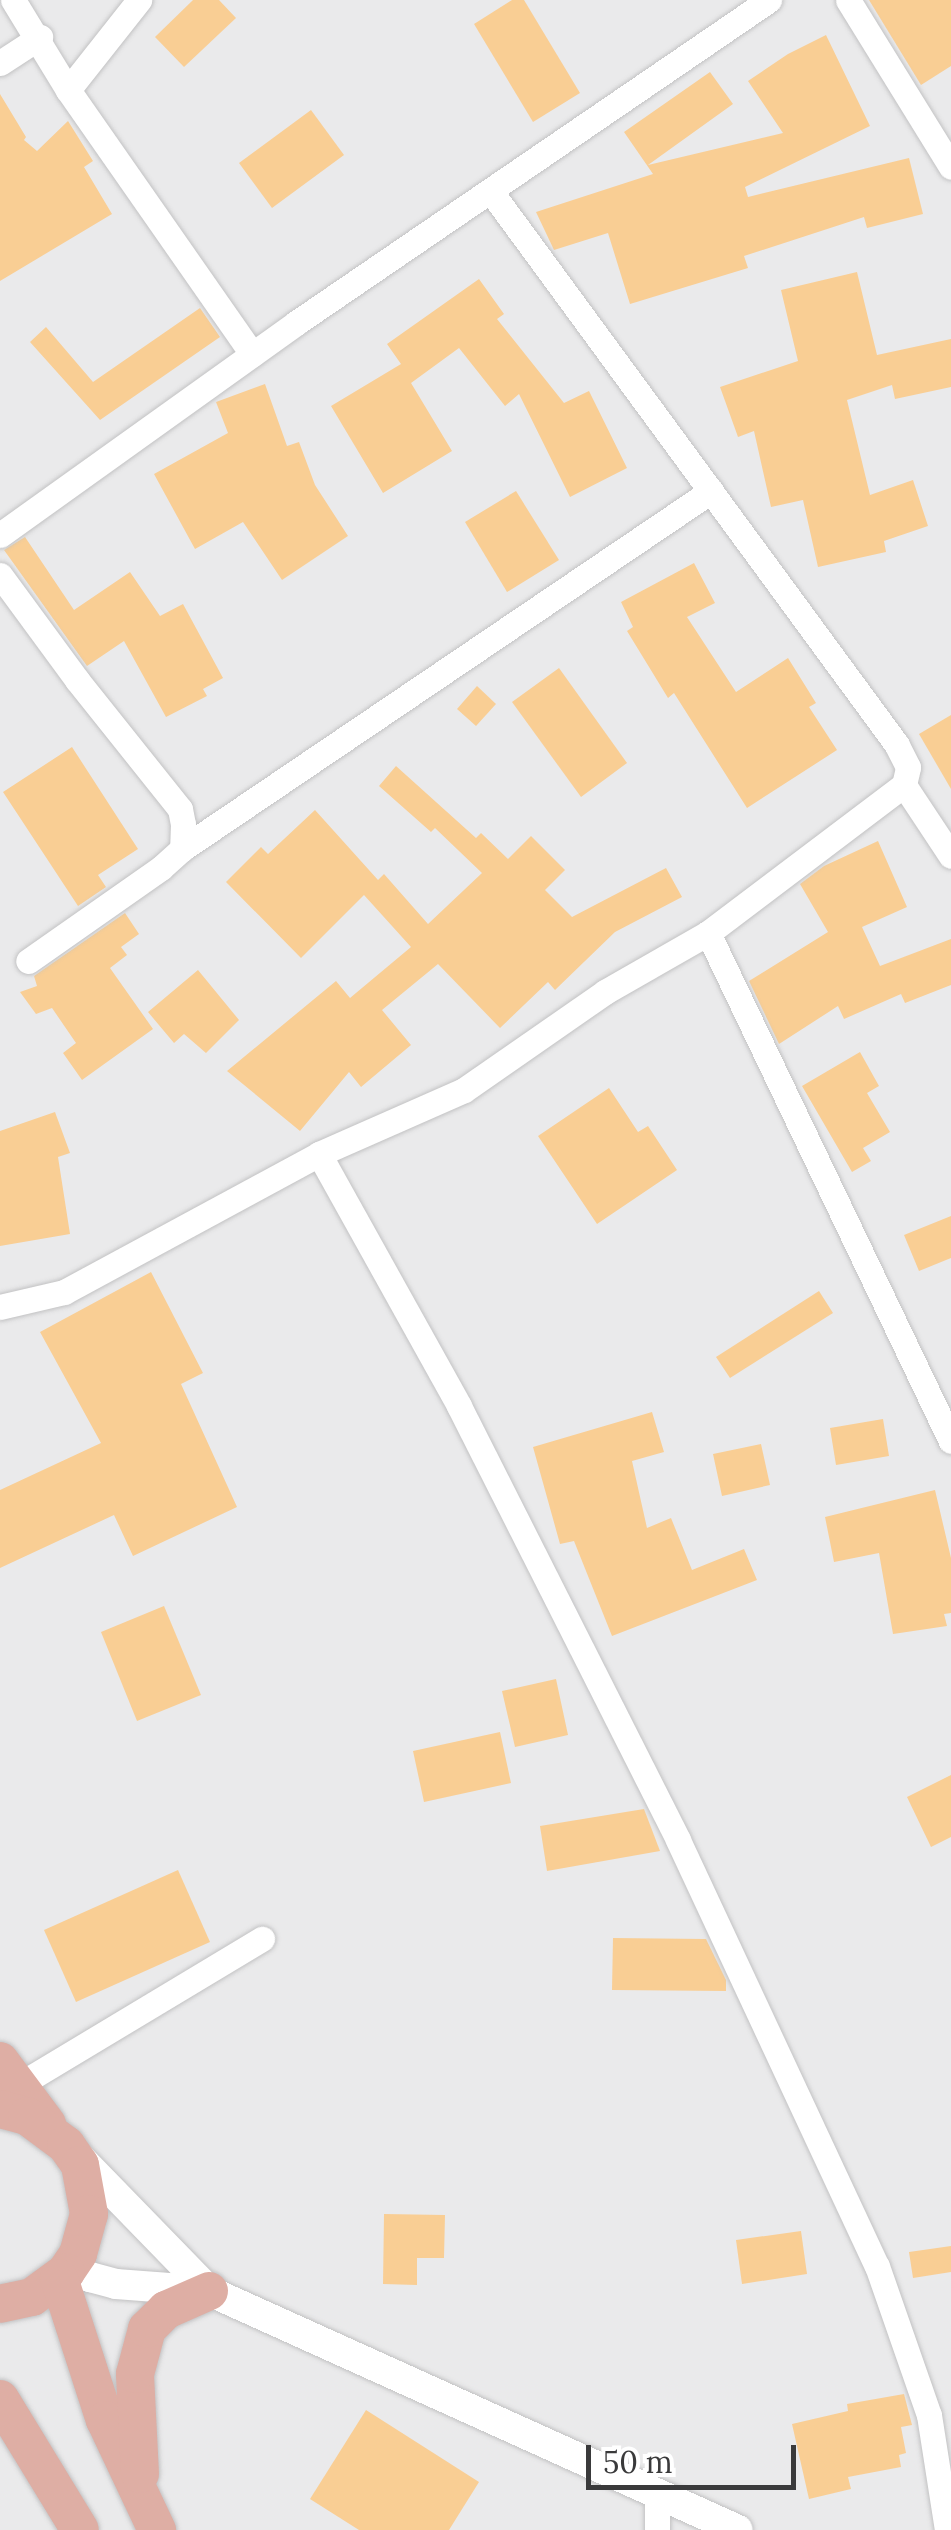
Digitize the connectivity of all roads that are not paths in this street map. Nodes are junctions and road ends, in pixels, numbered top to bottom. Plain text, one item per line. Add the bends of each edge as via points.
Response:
1 (14, 0) edge
2 (139, 0) edge
3 (768, 0) edge
4 (848, 0) edge
5 (40, 37) junction
6 (0, 63) edge
7 (68, 90) junction
8 (951, 166) edge
9 (492, 192) junction
10 (252, 354) junction
11 (711, 491) junction
12 (0, 534) edge
13 (0, 575) edge
14 (904, 785) junction
15 (182, 849) junction
16 (951, 856) edge
17 (708, 933) junction
18 (28, 961) dead end
19 (319, 1154) junction
20 (0, 1308) edge
21 (951, 1441) edge
22 (262, 1939) dead end
23 (6, 2085) edge
24 (59, 2138) junction
25 (64, 2272) junction
26 (209, 2291) junction
27 (0, 2304) edge
28 (0, 2399) edge
29 (141, 2492) junction
30 (658, 2494) junction
31 (80, 2530) edge
32 (158, 2530) edge
33 (658, 2530) edge
34 (738, 2530) edge
35 (946, 2530) edge

1 - 5 street
2 - 7 street
3 - 9 street
4 - 8 street
5 - 6 street
5 - 7 street
7 - 10 street
9 - 10 street
9 - 11 street
10 - 12 street
11 - 14 street via 898,745 908,767
11 - 15 street
13 - 15 street via 180,808
14 - 16 street
14 - 17 street
15 - 18 street
17 - 19 street via 605,992 464,1090
17 - 21 street
19 - 20 street via 64,1292
19 - 35 street via 459,1406 670,1822 877,2266 928,2415
22 - 23 street
23 - 24 main road
24 - 25 main road via 80,2165 89,2214
24 - 26 street
25 - 26 street via 116,2284
25 - 27 main road via 32,2296
25 - 29 main road via 106,2420
26 - 29 main road via 166,2310 147,2329 135,2374
26 - 30 street
28 - 31 main road
29 - 32 main road
30 - 33 street
30 - 34 street

